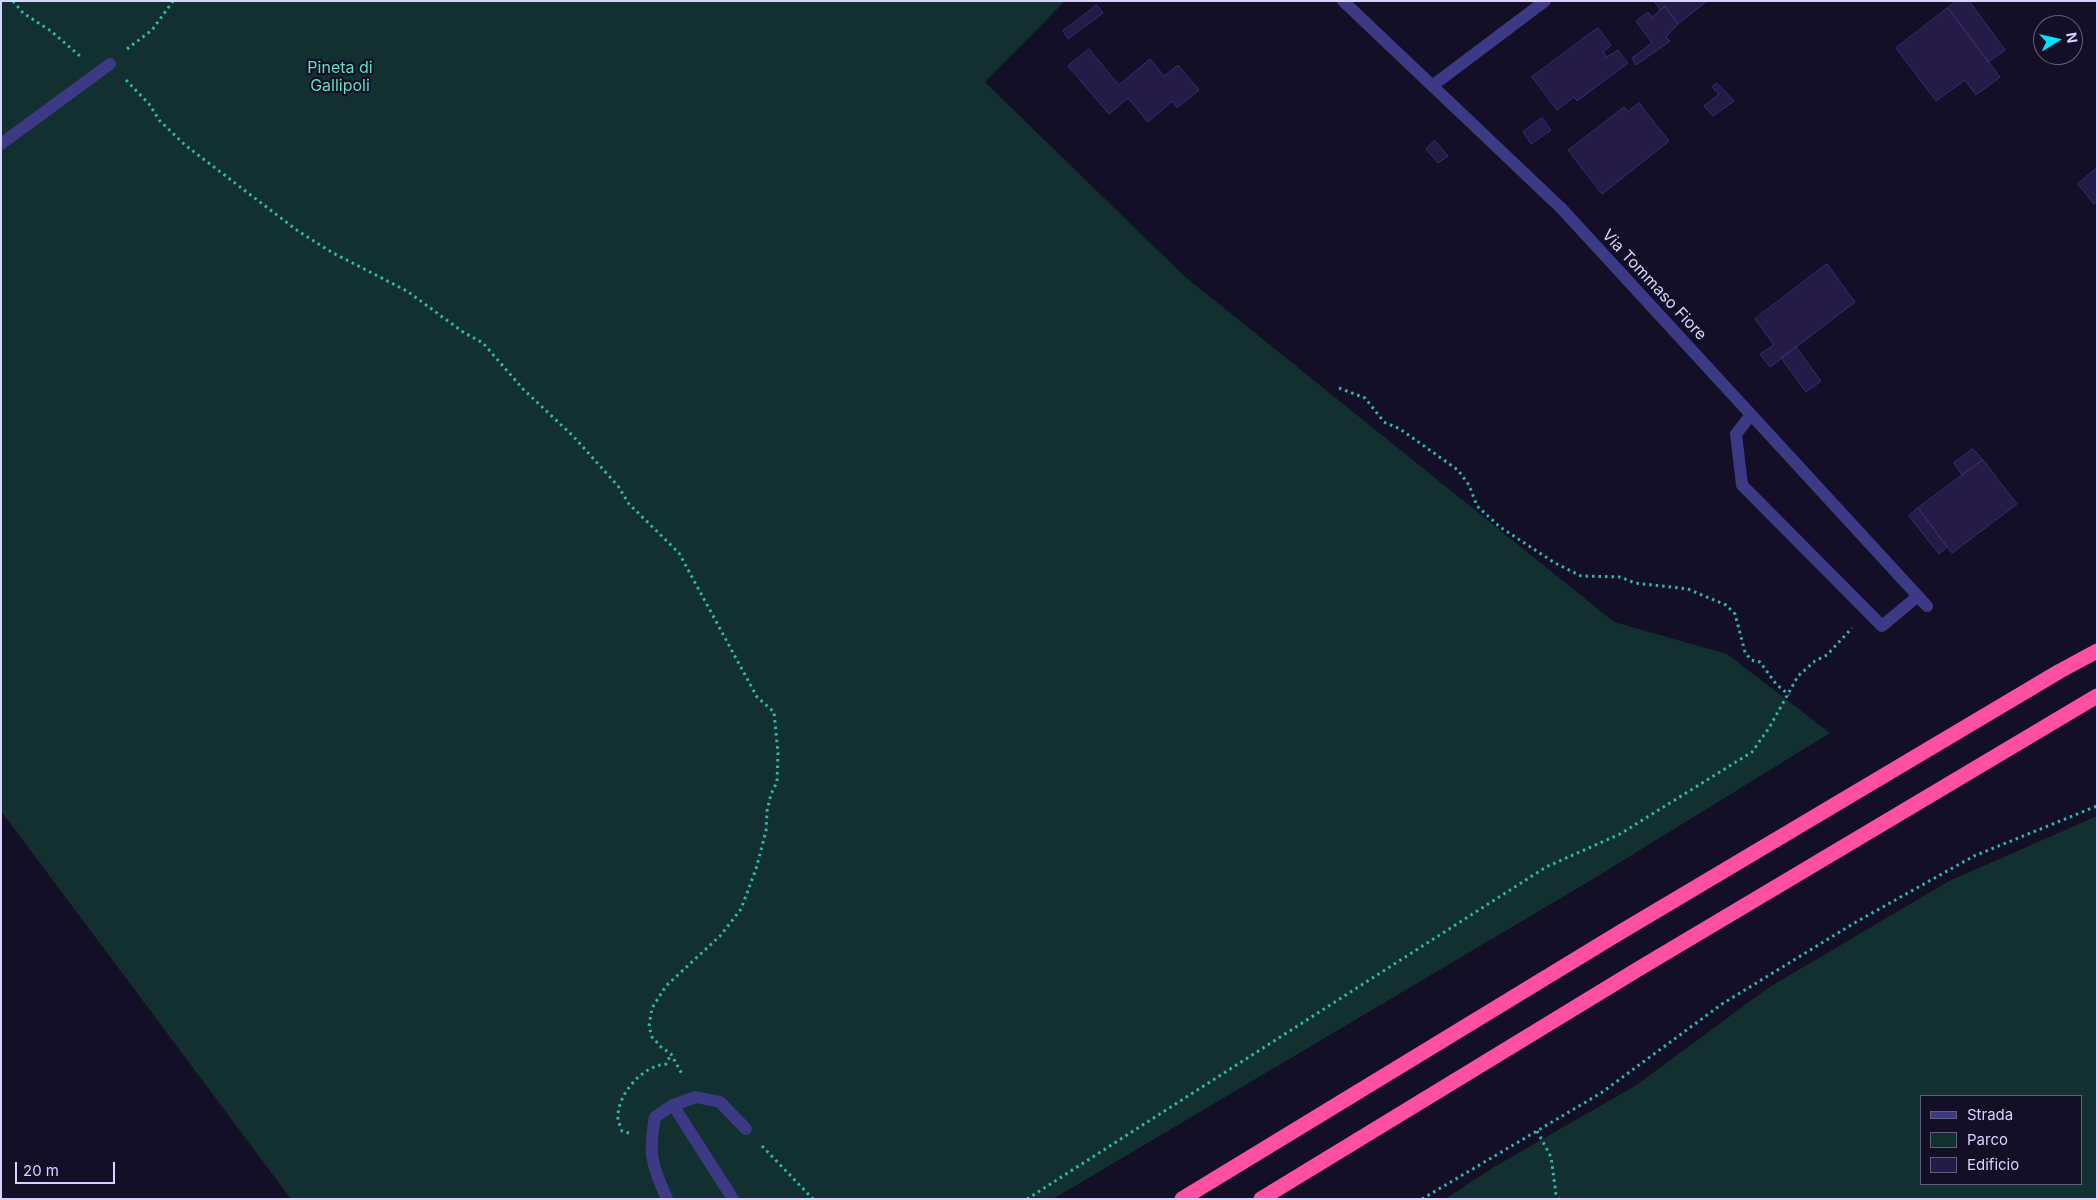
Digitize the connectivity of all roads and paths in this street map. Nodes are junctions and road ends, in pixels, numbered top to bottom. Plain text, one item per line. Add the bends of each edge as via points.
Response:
1 (13, 1) edge
2 (173, 1) edge
3 (1343, 1) edge
4 (1545, 1) edge
5 (110, 64) junction
6 (97, 74) junction
7 (1432, 86) junction
8 (1, 144) edge
9 (1339, 388) dead end
10 (1751, 415) junction
11 (1918, 596) junction
12 (1927, 606) dead end
13 (1870, 614) junction
14 (2097, 651) edge
15 (1788, 695) junction
16 (2097, 696) edge
17 (2097, 806) edge
18 (696, 1097) junction
19 (673, 1105) junction
20 (746, 1129) joint
21 (1537, 1132) junction
22 (667, 1199) edge
23 (733, 1199) edge
24 (813, 1199) edge
25 (1027, 1199) edge
26 (1182, 1199) edge
27 (1260, 1199) edge
28 (1422, 1199) edge
29 (1559, 1199) edge

1 - 6 path via 23,14 51,31
2 - 5 path via 152,30
3 - 7 street, Via Tommaso Fiore
4 - 7 street
5 - 6 street
5 - 18 path via 185,146 298,231 407,291 483,344 523,389 580,444 618,486 629,504 679,553 757,698 774,712 777,782 770,794 766,831 756,869 741,909 721,935 666,986 652,1008 648,1026 652,1037 671,1054
6 - 8 street
7 - 10 street, Via Tommaso Fiore via 1562,209
9 - 15 path via 1365,398 1384,422 1400,429 1458,470 1469,485 1477,506 1500,527 1555,563 1581,576 1620,577 1635,583 1688,589 1726,605 1735,614 1745,652 1751,660 1760,662
10 - 11 street, Via Tommaso Fiore
10 - 13 street via 1736,434 1742,485
11 - 12 street, Via Tommaso Fiore
11 - 13 street via 1882,626
13 - 15 path via 1827,655 1814,661 1798,676
14 - 26 highway via 1611,938
15 - 25 path via 1752,752 1620,834 1546,867
16 - 27 highway
17 - 21 path via 1974,856 1856,922 1722,1004 1601,1093
18 - 19 street
18 - 20 street via 720,1102
19 - 22 street via 655,1117 650,1143 653,1167
19 - 23 street
20 - 24 path
21 - 28 path
21 - 29 path via 1552,1157

